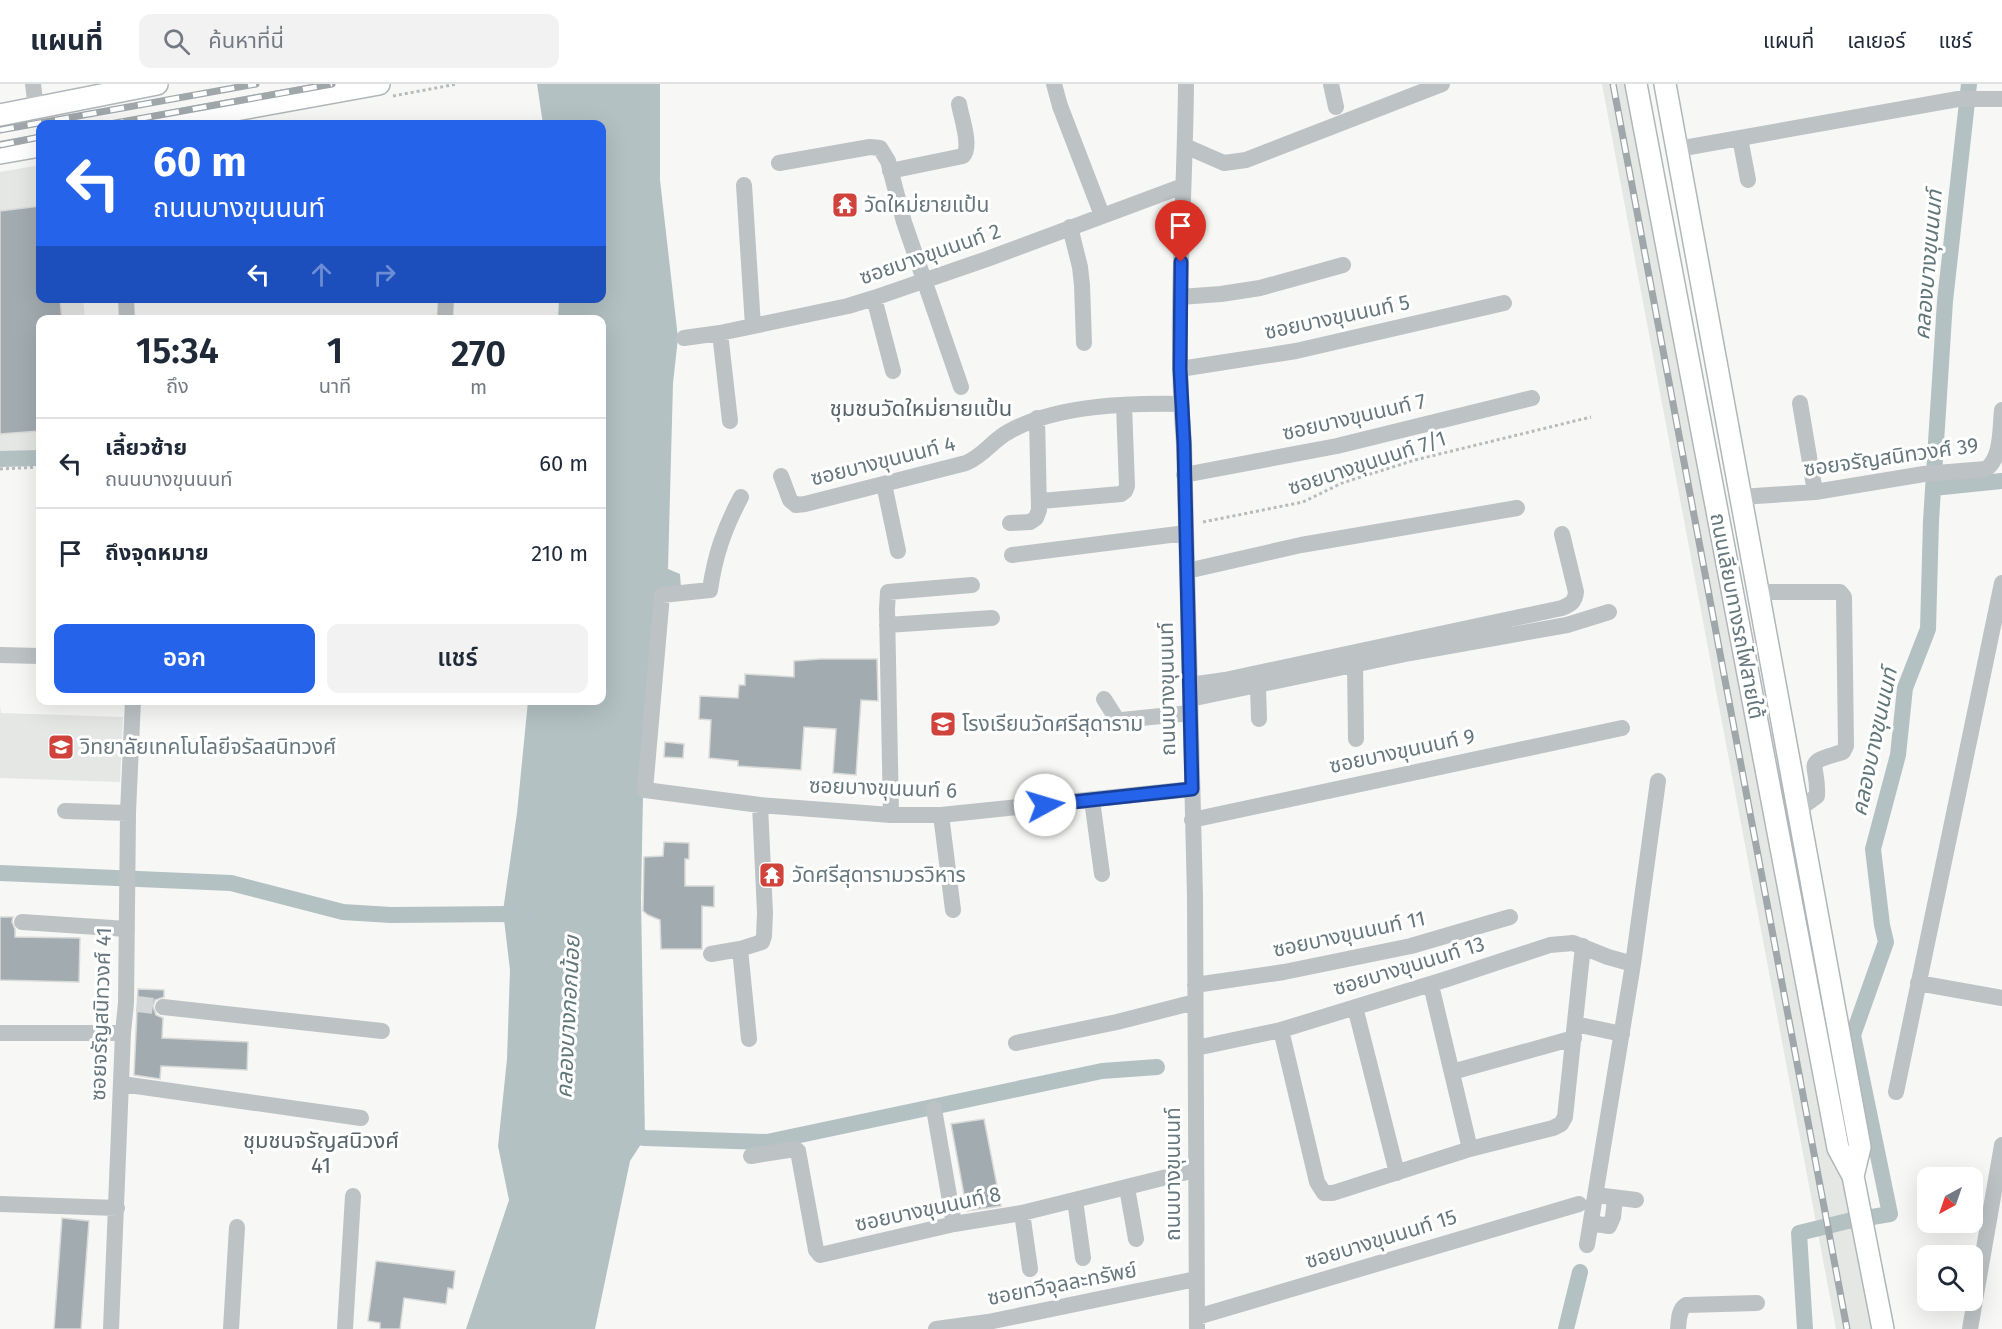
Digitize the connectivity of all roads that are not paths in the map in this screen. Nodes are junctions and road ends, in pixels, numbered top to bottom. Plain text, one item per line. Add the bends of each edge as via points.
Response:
1 (33, 84) edge
2 (157, 84) edge
3 (1054, 84) edge
4 (1186, 84) edge
5 (1330, 84) edge
6 (1442, 84) edge
7 (1636, 84) edge
8 (1665, 84) edge
9 (383, 91) edge
10 (1994, 99) edge
11 (959, 104) dead end
12 (1336, 107) dead end
13 (36, 108) junction
14 (0, 115) edge
15 (180, 120) edge
16 (1740, 138) junction
17 (1185, 146) junction
18 (36, 147) edge
19 (1678, 149) junction
20 (0, 153) edge
21 (779, 163) dead end
22 (891, 171) junction
23 (1748, 180) dead end
24 (744, 185) dead end
25 (1182, 186) junction
26 (1102, 215) junction
27 (1070, 227) junction
28 (1343, 265) dead end
29 (924, 281) junction
30 (1180, 297) junction
31 (874, 298) junction
32 (1503, 303) dead end
33 (753, 326) junction
34 (720, 333) junction
35 (684, 338) dead end
36 (1084, 343) dead end
37 (1180, 369) junction
38 (892, 371) dead end
39 (961, 387) dead end
40 (1532, 398) dead end
41 (1800, 403) dead end
42 (1181, 404) junction
43 (1124, 405) junction
44 (2002, 410) edge
45 (1037, 418) junction
46 (730, 421) dead end
47 (1184, 475) junction
48 (781, 476) dead end
49 (884, 484) junction
50 (1815, 492) junction
51 (741, 497) dead end
52 (1741, 497) junction
53 (1041, 501) junction
54 (1517, 508) dead end
55 (1010, 523) dead end
56 (1186, 529) junction
57 (1562, 534) dead end
58 (898, 551) dead end
59 (1012, 555) dead end
60 (1187, 571) junction
61 (2002, 583) edge
62 (972, 585) dead end
63 (1759, 592) junction
64 (1609, 612) dead end
65 (992, 618) dead end
66 (887, 626) junction
67 (0, 655) edge
68 (36, 656) edge
69 (1355, 665) junction
70 (1258, 686) junction
71 (1104, 699) dead end
72 (1190, 699) junction
73 (133, 705) edge
74 (1259, 719) dead end
75 (1622, 728) dead end
76 (1356, 739) dead end
77 (1658, 781) dead end
78 (1192, 789) junction
79 (1092, 800) junction
80 (760, 805) junction
81 (1798, 805) junction
82 (65, 811) dead end
83 (128, 813) junction
84 (891, 814) junction
85 (941, 815) junction
86 (1192, 820) junction
87 (1102, 874) dead end
88 (953, 910) dead end
89 (1510, 917) dead end
90 (22, 922) dead end
91 (127, 929) junction
92 (1583, 946) junction
93 (740, 950) junction
94 (711, 954) dead end
95 (1633, 964) junction
96 (1918, 983) junction
97 (1431, 984) junction
98 (1195, 994) junction
99 (2002, 998) edge
100 (163, 1007) tunnel mouth
101 (1355, 1007) junction
102 (1281, 1030) junction
103 (382, 1031) dead end
104 (1574, 1031) junction
105 (0, 1033) edge
106 (123, 1034) junction
107 (1622, 1034) junction
108 (749, 1039) dead end
109 (1016, 1043) dead end
110 (1196, 1048) junction
111 (1452, 1072) junction
112 (122, 1084) junction
113 (1896, 1092) dead end
114 (934, 1109) dead end
115 (361, 1119) dead end
116 (2002, 1145) edge
117 (1470, 1149) junction
118 (751, 1156) dead end
119 (1195, 1170) junction
120 (1397, 1173) junction
121 (1853, 1176) junction
122 (1127, 1188) junction
123 (353, 1196) dead end
124 (1596, 1196) junction
125 (1615, 1198) junction
126 (1075, 1200) junction
127 (1636, 1200) dead end
128 (0, 1204) edge
129 (1579, 1204) dead end
130 (117, 1208) junction
131 (1022, 1213) junction
132 (1591, 1223) junction
133 (954, 1224) junction
134 (237, 1227) dead end
135 (1136, 1239) dead end
136 (1587, 1245) dead end
137 (1083, 1258) dead end
138 (1030, 1269) dead end
139 (1196, 1279) junction
140 (1757, 1303) dead end
141 (1197, 1323) edge
142 (111, 1329) edge
143 (231, 1329) edge
144 (345, 1329) edge
145 (936, 1329) edge
146 (1678, 1329) edge
147 (1883, 1329) edge
148 (1970, 1329) edge

1 - 13 street
2 - 13 main road
3 - 26 street
4 - 17 street, ถนนบางขุนนนท์
5 - 12 street
6 - 17 street via 1246,160 1224,163
7 - 121 main road, ถนนเลียบทางรถไฟสายใต้ via 1838,1148
8 - 19 main road, ถนนเลียบทางรถไฟสายใต้
9 - 15 main road via 344,90
10 - 16 street via 1958,99
11 - 22 street via 967,144 963,156
13 - 14 main road
16 - 19 street
16 - 23 street
17 - 25 street, ถนนบางขุนนนท์
18 - 20 main road
19 - 52 main road, ถนนเลียบทางรถไฟสายใต้
21 - 22 street via 876,147 884,152
22 - 29 street
24 - 33 street
25 - 26 street, ซอยบางขุนนนท์ 2
25 - 30 street, ถนนบางขุนนนท์
26 - 27 street, ซอยบางขุนนนท์ 2
27 - 29 street, ซอยบางขุนนนท์ 2
27 - 36 street via 1080,267
28 - 30 street via 1260,288
29 - 31 street, ซอยบางขุนนนท์ 2
29 - 39 street
30 - 37 street, ถนนบางขุนนนท์
31 - 33 street, ซอยบางขุนนนท์ 2
31 - 38 street
32 - 37 street, ซอยบางขุนนนท์ 5 via 1296,351
33 - 34 street, ซอยบางขุนนนท์ 2
34 - 35 street, ซอยบางขุนนนท์ 2
34 - 46 street
37 - 42 street, ถนนบางขุนนนท์
40 - 47 street, ซอยบางขุนนนท์ 7 via 1336,446
41 - 50 street
42 - 43 street, ซอยบางขุนนนท์ 4
42 - 47 street, ถนนบางขุนนนท์
43 - 45 street, ซอยบางขุนนนท์ 4
43 - 53 street via 1125,491
44 - 50 street, ซอยจรัญสนิทวงศ์ 39 via 1996,457 1986,469 1953,470
45 - 49 street, ซอยบางขุนนนท์ 4 via 1009,431 978,458
45 - 53 street
47 - 56 street, ถนนบางขุนนนท์
48 - 49 street, ซอยบางขุนนนท์ 4 via 790,500 796,505
49 - 58 street
50 - 52 street, ซอยจรัญสนิทวงศ์ 39
51 - 80 street, ซอยบางขุนนนท์ 6 via 726,525 710,590 662,595 645,790
52 - 63 main road, ถนนเลียบทางรถไฟสายใต้
53 - 55 street via 1036,518
54 - 60 street via 1301,545
56 - 59 street
56 - 60 street, ถนนบางขุนนนท์
57 - 72 street via 1576,592 1575,600 1562,608 1225,681
60 - 72 street, ถนนบางขุนนนท์
61 - 96 street
62 - 66 street via 888,592
63 - 81 main road, ถนนเลียบทางรถไฟสายใต้
63 - 81 street via 1840,592 1844,597 1846,746 1843,752 1817,759 1817,796
64 - 69 street via 1567,625
65 - 66 street
66 - 84 street
67 - 68 street
69 - 70 street
69 - 76 street
70 - 72 street
70 - 74 street
71 - 72 street via 1122,720
72 - 78 street, ถนนบางขุนนนท์
73 - 83 street, ซอยจรัญสนิทวงศ์ 41
75 - 86 street, ซอยบางขุนนนท์ 9
77 - 95 street
78 - 79 street, ซอยบางขุนนนท์ 6
78 - 86 street, ถนนบางขุนนนท์
79 - 85 street, ซอยบางขุนนนท์ 6
79 - 87 street
80 - 84 street, ซอยบางขุนนนท์ 6
80 - 93 street via 764,936 762,942
81 - 121 main road, ถนนเลียบทางรถไฟสายใต้ via 1860,1147
82 - 83 street
83 - 91 street, ซอยจรัญสนิทวงศ์ 41
84 - 85 street, ซอยบางขุนนนท์ 6
85 - 88 street
86 - 98 street, ถนนบางขุนนนท์
89 - 98 street, ซอยบางขุนนนท์ 11 via 1411,946
90 - 91 street
91 - 106 street, ซอยจรัญสนิทวงศ์ 41 via 131,1004
92 - 95 street, ซอยบางขุนนนท์ 13
92 - 97 street, ซอยบางขุนนนท์ 13 via 1550,945
92 - 104 street
93 - 94 street
93 - 108 street
95 - 107 street
96 - 99 street
96 - 113 street
97 - 101 street, ซอยบางขุนนนท์ 13
97 - 111 street
98 - 109 street, ซอยบางขุนนนท์ 11 via 1117,1022
98 - 110 street, ถนนบางขุนนนท์
100 - 103 street
101 - 102 street, ซอยบางขุนนนท์ 13
101 - 120 street
102 - 110 street, ซอยบางขุนนนท์ 13
102 - 120 street via 1321,1189 1328,1194
104 - 107 street
104 - 111 street
104 - 117 street via 1561,1124
105 - 106 street
106 - 112 street, ซอยจรัญสนิทวงศ์ 41
107 - 124 street
110 - 119 street, ถนนบางขุนนนท์
111 - 117 street
112 - 115 street
112 - 130 street, ซอยจรัญสนิทวงศ์ 41
114 - 133 street
116 - 148 street
117 - 120 street
118 - 133 street, ซอยบางขุนนนท์ 8 via 798,1151 820,1255
119 - 122 street, ซอยบางขุนนนท์ 8
119 - 139 street, ถนนบางขุนนนท์
121 - 147 main road
122 - 126 street, ซอยบางขุนนนท์ 8
122 - 135 street
123 - 144 street
124 - 125 street
124 - 132 street
125 - 127 street
125 - 132 street via 1609,1226
126 - 131 street, ซอยบางขุนนนท์ 8
126 - 137 street
128 - 130 street
129 - 141 street, ซอยบางขุนนนท์ 15 via 1229,1309
130 - 142 street, ซอยจรัญสนิทวงศ์ 41
131 - 133 street, ซอยบางขุนนนท์ 8
131 - 138 street
132 - 136 street
134 - 143 street
139 - 141 street, ถนนบางขุนนนท์
139 - 145 street, ซอยทวีจุลละทรัพย์
140 - 146 street via 1686,1305 1680,1313

